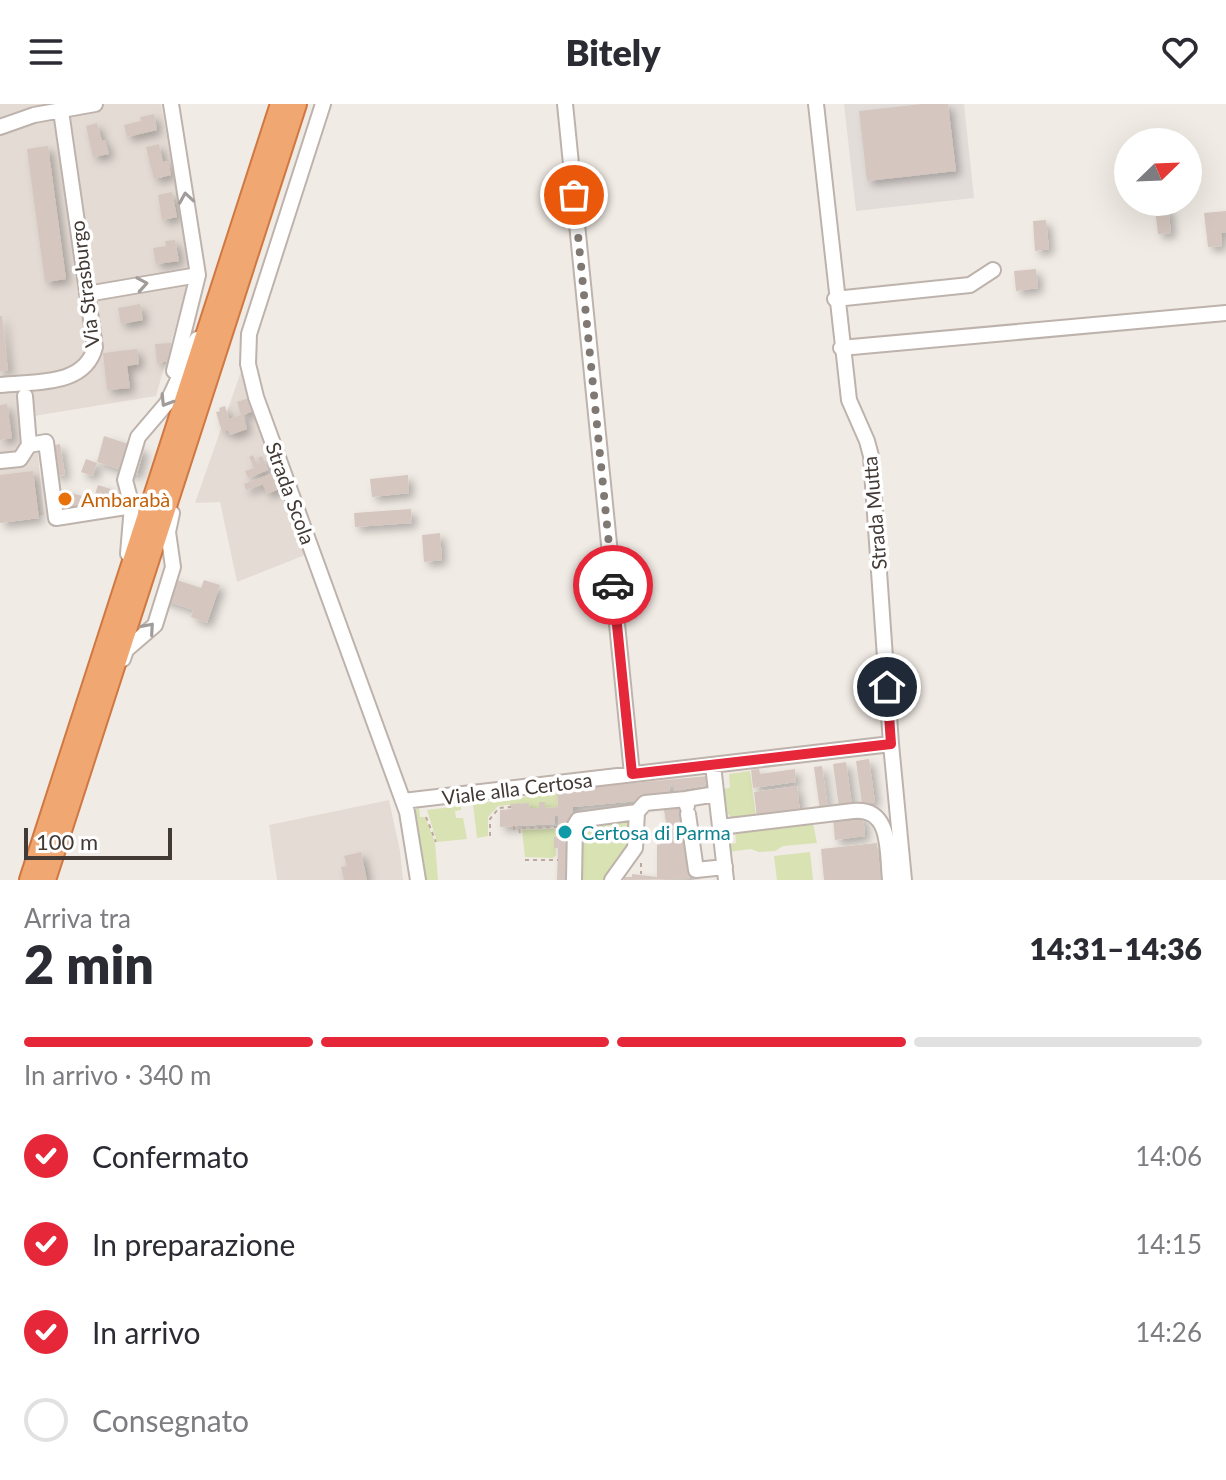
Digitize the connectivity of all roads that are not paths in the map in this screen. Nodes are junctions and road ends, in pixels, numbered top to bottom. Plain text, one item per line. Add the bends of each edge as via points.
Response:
1 (95, 104) edge
2 (171, 104) edge
3 (281, 104) edge
4 (296, 104) edge
5 (323, 104) edge
6 (565, 104) edge
7 (816, 104) edge
8 (61, 111) junction
9 (0, 127) edge
10 (993, 270) dead end
11 (198, 275) junction
12 (224, 280) junction
13 (87, 294) junction
14 (835, 299) junction
15 (1226, 313) edge
16 (841, 348) junction
17 (174, 371) dead end
18 (38, 381) junction
19 (6, 384) edge
20 (25, 396) junction
21 (29, 445) junction
22 (0, 461) edge
23 (132, 506) junction
24 (109, 637) junction
25 (891, 744) junction
26 (713, 765) junction
27 (632, 774) junction
28 (716, 794) junction
29 (403, 801) junction
30 (687, 806) junction
31 (637, 812) junction
32 (720, 827) junction
33 (725, 873) edge
34 (694, 875) edge
35 (30, 880) edge
36 (45, 880) edge
37 (418, 880) edge
38 (574, 880) edge
39 (612, 880) edge
40 (890, 880) edge
41 (904, 880) edge

1 - 8 street
11 -> 2 street
3 - 12 highway
36 -> 4 highway
5 - 29 street, Strada Scola via 257,304 248,364
6 - 27 street
7 - 14 street, Strada Mutta
8 - 9 street
8 - 13 street, Via Strasburgo
10 - 14 street via 970,285
13 -> 11 street
11 - 17 street
12 -> 23 street via 167,403 138,437 125,480
12 - 24 highway
13 - 18 street, Via Strasburgo via 92,358 75,374
14 - 16 street, Strada Mutta
15 - 16 street
16 - 25 street, Strada Mutta via 849,400 871,456
18 - 19 street, Via Strasburgo
18 - 20 street
19 - 20 street
20 - 21 street
21 - 22 street via 20,459
21 - 23 street via 46,442 56,518
23 - 24 street via 130,544
24 - 35 highway
25 - 26 street, Viale alla Certosa
25 - 41 street, Strada Mutta
26 - 27 street, Viale alla Certosa
26 - 28 street
27 - 29 street, Viale alla Certosa
28 - 30 street
28 - 32 street
29 - 37 street, Strada Scola
30 - 31 street via 645,803
30 - 34 street
31 - 38 street via 578,820
31 - 39 street via 635,848
32 - 33 street
32 - 40 street via 869,811 883,824
33 - 34 street

